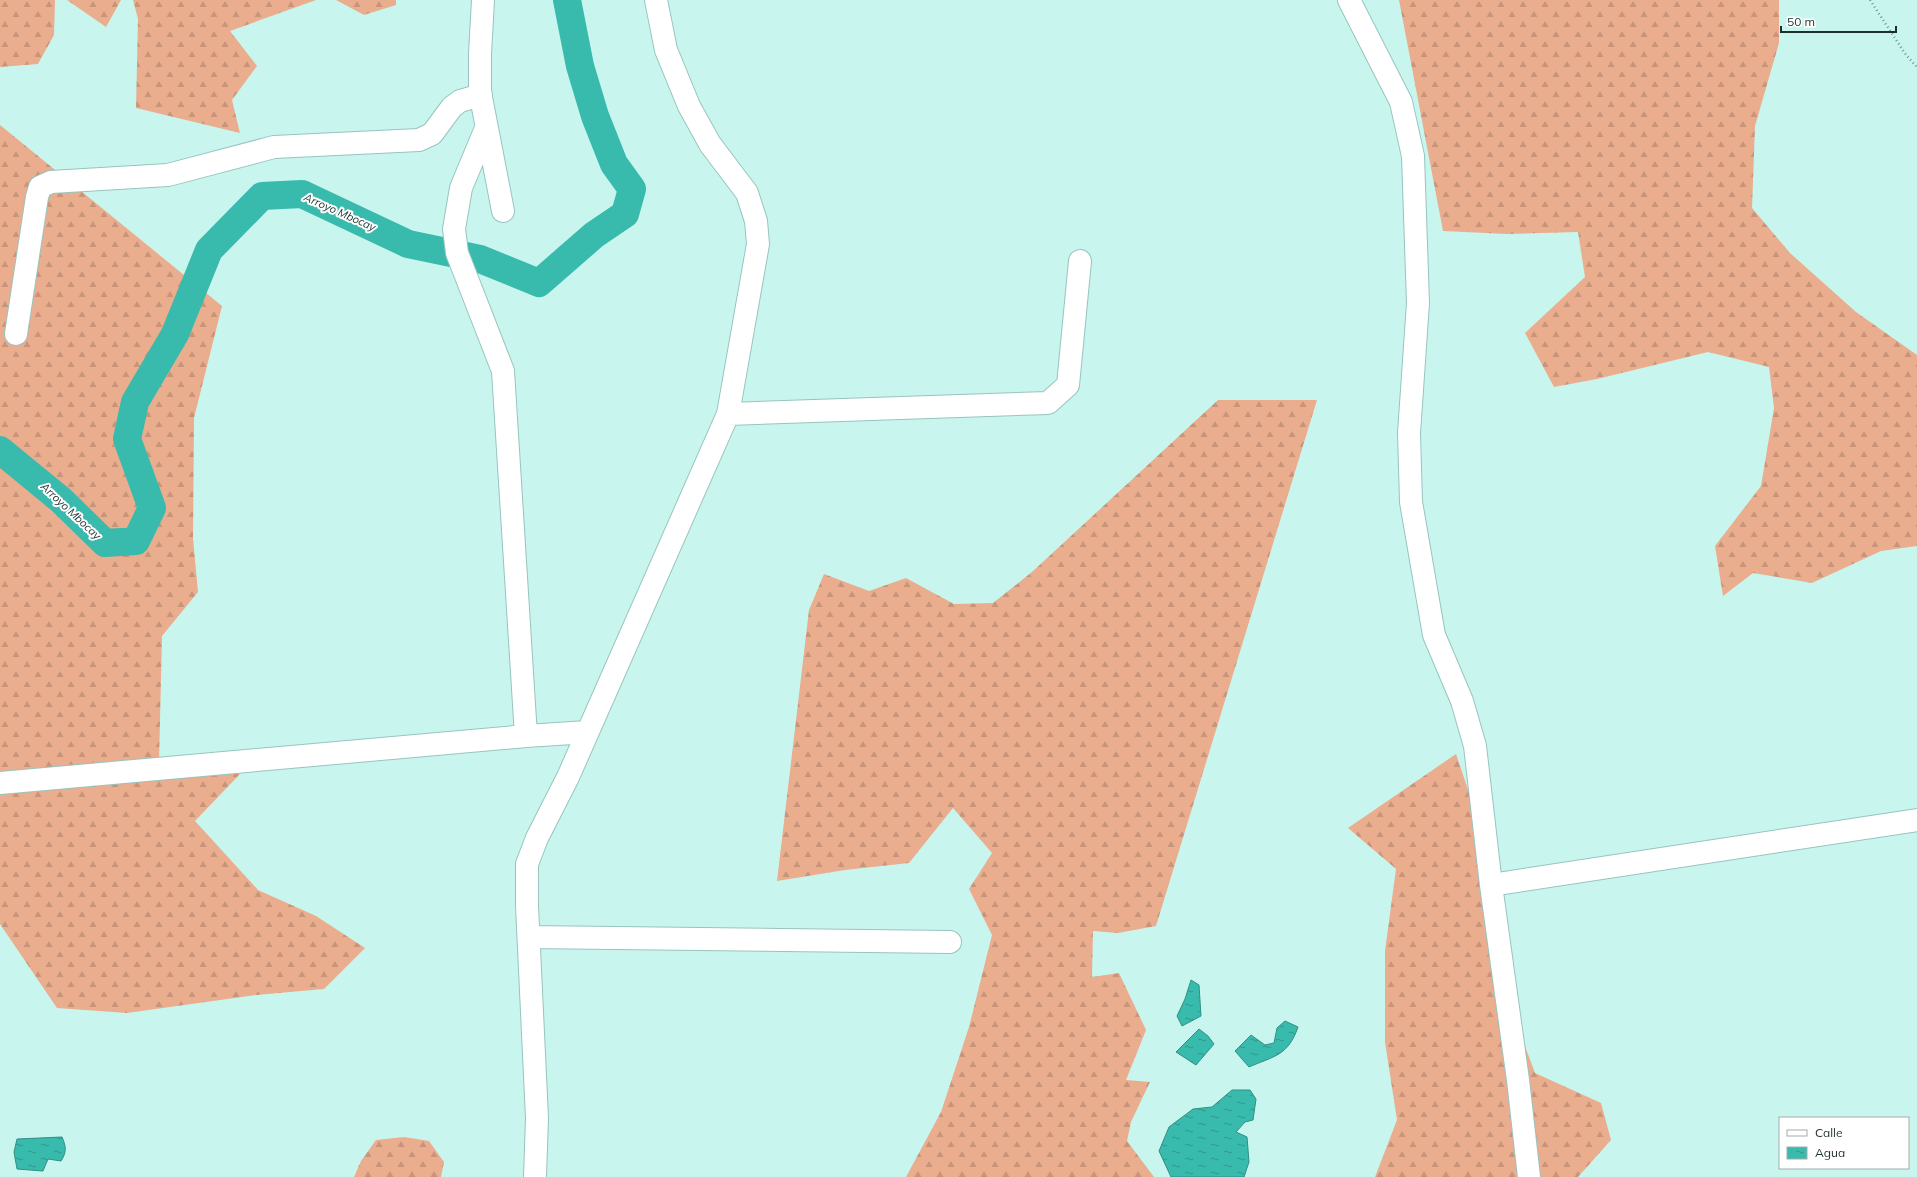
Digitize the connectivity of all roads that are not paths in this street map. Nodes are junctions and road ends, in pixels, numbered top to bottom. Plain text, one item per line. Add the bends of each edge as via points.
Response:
1 (483, 0) edge
2 (656, 0) edge
3 (1349, 0) edge
4 (481, 95) junction
5 (486, 128) junction
6 (503, 211) dead end
7 (1080, 261) dead end
8 (16, 334) dead end
9 (728, 414) junction
10 (587, 732) junction
11 (526, 736) junction
12 (0, 783) edge
13 (1917, 820) edge
14 (1491, 885) junction
15 (529, 937) junction
16 (950, 942) dead end
17 (535, 1177) edge
18 (1529, 1177) edge

1 - 4 street
2 - 9 street via 666,50 689,106 710,144 747,193 756,221 758,244
3 - 14 street via 1401,102 1413,156 1418,303 1409,433 1411,502 1434,635 1462,701 1475,746
4 - 5 street
4 - 8 street via 460,101 452,107 432,134 419,140 274,147 168,174 45,184 40,187 37,197
5 - 6 street
5 - 11 street via 461,188 454,229 457,253 503,371
7 - 9 street via 1068,385 1048,403
9 - 10 street
10 - 11 street
10 - 15 street via 527,864
11 - 12 street
13 - 14 street
14 - 18 street
15 - 16 street
15 - 17 street via 537,1118

